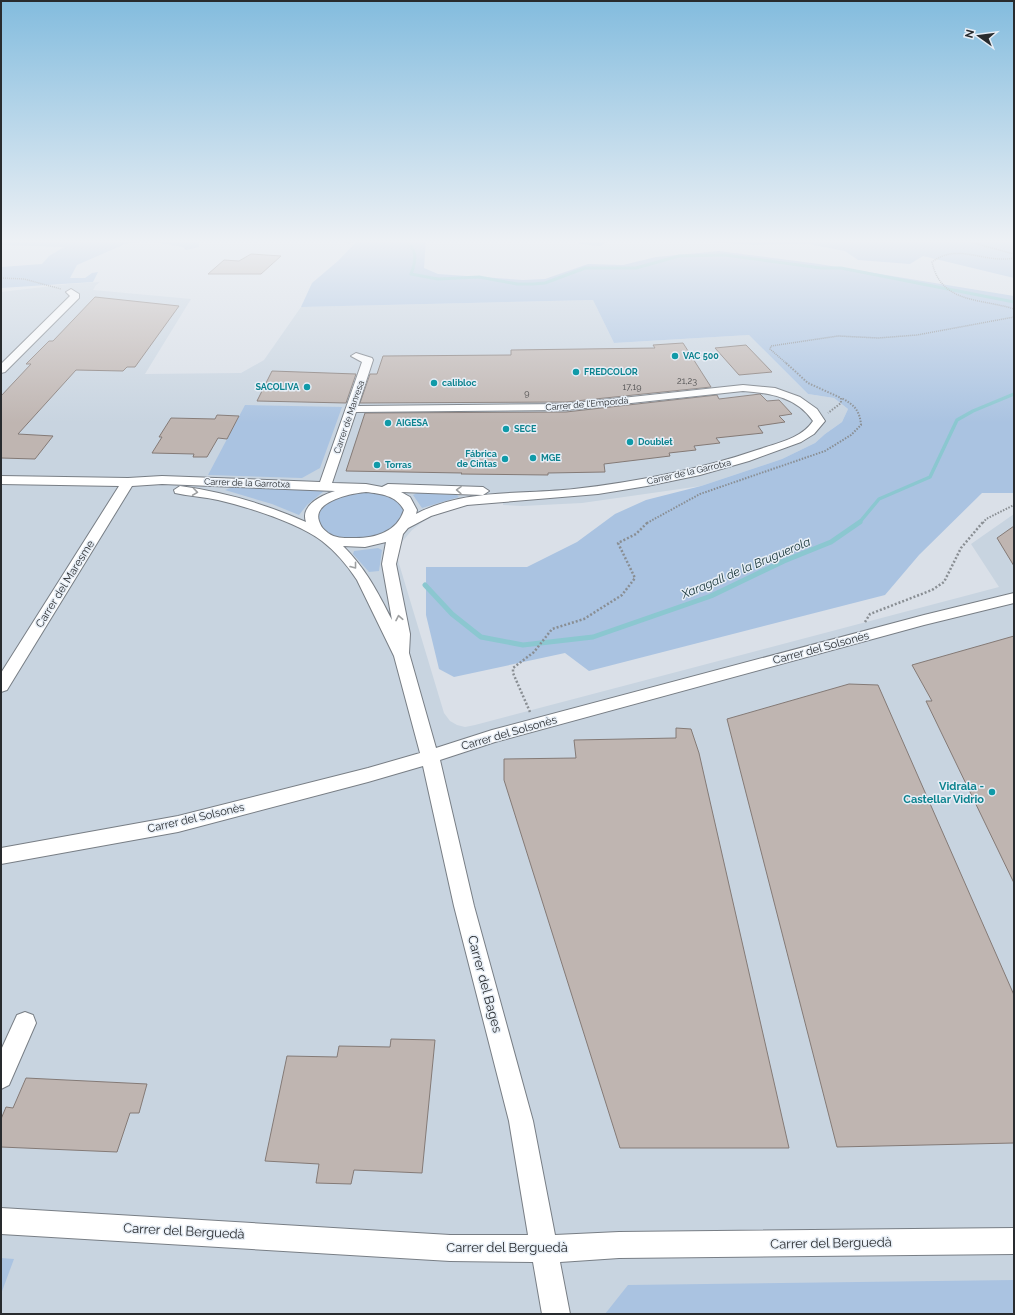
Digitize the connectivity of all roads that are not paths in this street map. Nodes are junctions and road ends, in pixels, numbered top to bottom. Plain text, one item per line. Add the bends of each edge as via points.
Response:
1 (72, 300) edge
2 (356, 356) dead end
3 (1, 358) edge
4 (14, 358) junction
5 (1, 370) edge
6 (351, 409) junction
7 (817, 416) joint
8 (1, 480) edge
9 (128, 482) junction
10 (325, 485) junction
11 (372, 488) junction
12 (540, 496) junction
13 (401, 529) junction
14 (323, 536) junction
15 (1014, 598) edge
16 (402, 656) junction
17 (1, 686) edge
18 (429, 757) junction
19 (1, 856) edge
20 (25, 1023) dead end
21 (1, 1076) edge
22 (1, 1221) edge
23 (1014, 1241) edge
24 (544, 1249) junction
25 (556, 1314) edge

1 - 4 street
2 - 6 street, Carrer de Manresa via 368,360
3 - 4 street
4 - 5 street
6 - 7 street, Carrer de l'Empordà via 566,407 743,388 766,390 788,396
6 - 10 street, Carrer de Manresa
7 - 12 street, Carrer de la Garrotxa via 815,429 802,437 734,462 676,477 617,488
8 - 9 street, Carrer de la Garrotxa
9 - 10 street, Carrer de la Garrotxa via 162,480
9 -> 14 street, Carrer de la Garrotxa via 195,491 240,501 277,514
9 - 17 street, Carrer del Maresme
10 - 11 street, Carrer de la Garrotxa
12 -> 11 street, Carrer de la Garrotxa via 491,491
11 - 13 street via 396,494 407,502 410,517
11 - 14 street via 340,492 320,503 312,519 314,526
12 - 13 street, Carrer de la Garrotxa via 454,502 423,514
13 - 14 street via 380,540 362,543 337,542
16 -> 13 street, Carrer del Bages via 402,634 389,564 390,549
14 -> 16 street, Carrer del Bages via 354,564 364,579
15 - 18 street, Carrer del Solsonès via 492,736
16 - 18 street, Carrer del Bages
18 - 19 street, Carrer del Solsonès via 178,824
18 - 24 street, Carrer del Bages via 464,906 522,1121
20 - 21 street
22 - 24 street, Carrer del Berguedà via 450,1248
23 - 24 street, Carrer del Berguedà via 619,1245
24 - 25 street, Carrer del Bages

